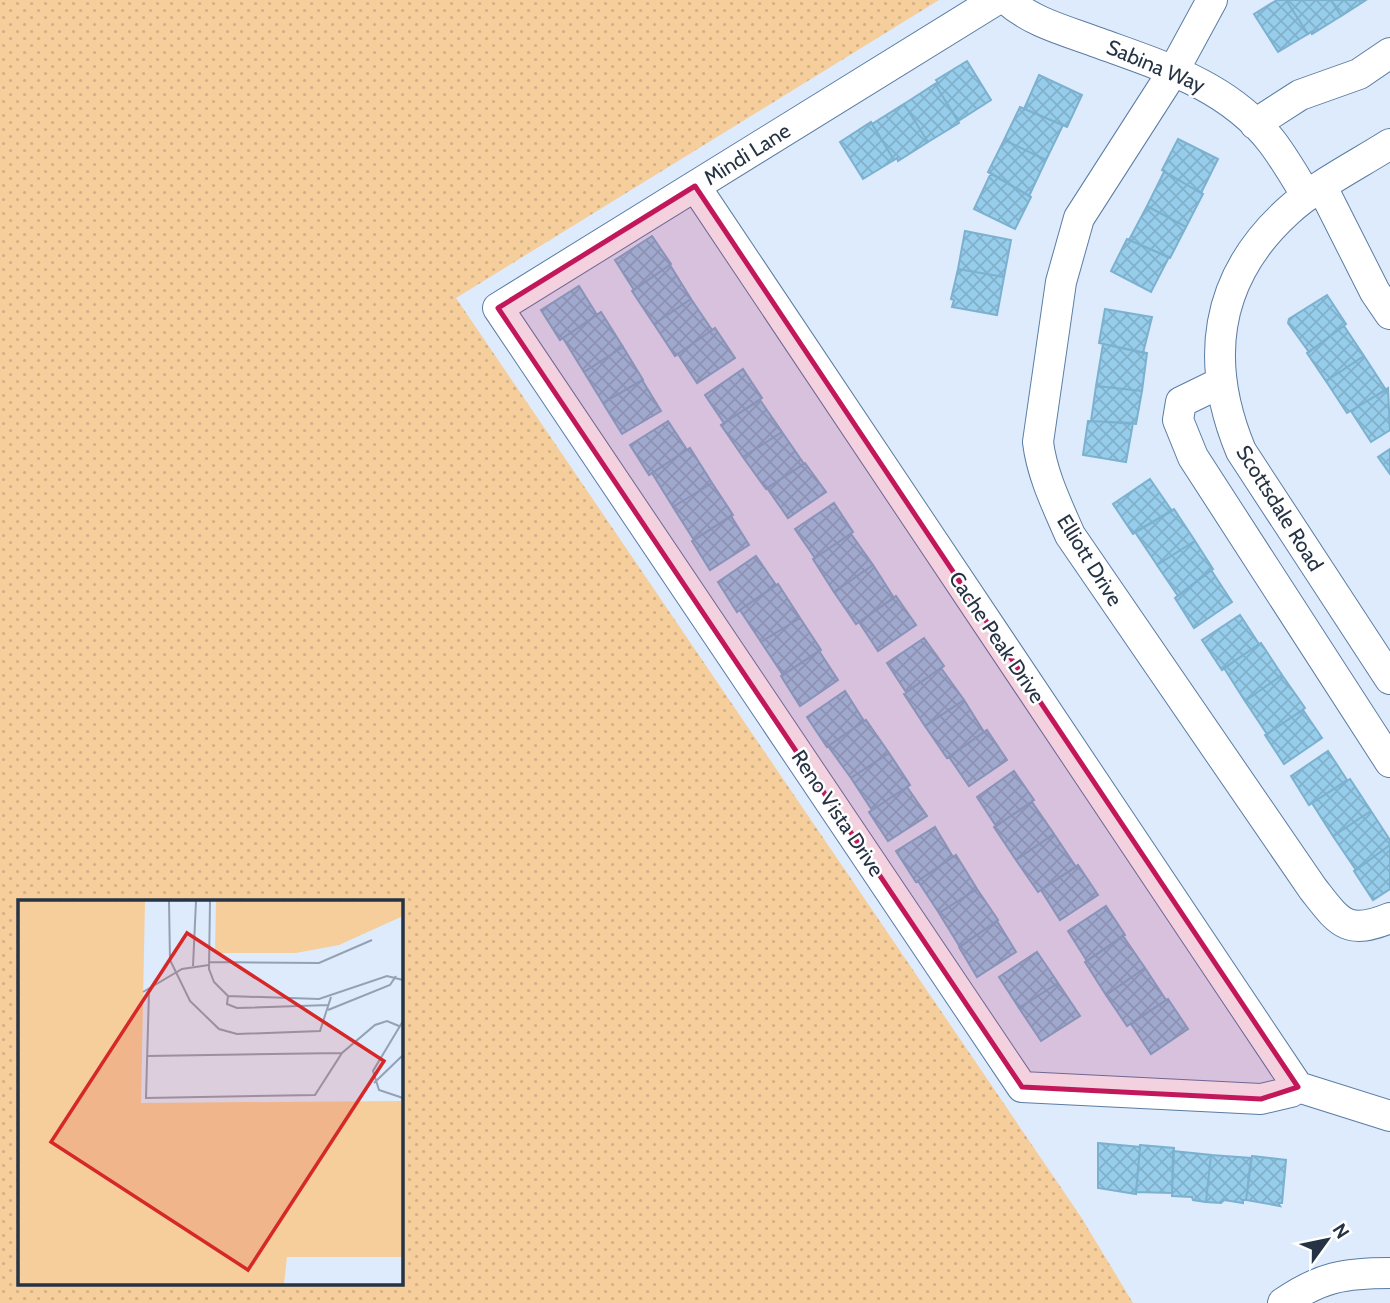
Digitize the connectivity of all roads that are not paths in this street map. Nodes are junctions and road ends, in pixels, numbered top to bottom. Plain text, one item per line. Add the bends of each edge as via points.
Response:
1 (996, 0) edge
2 (1007, 0) edge
3 (1212, 0) edge
4 (1390, 53) edge
5 (1174, 70) junction
6 (1255, 124) junction
7 (1390, 144) edge
8 (695, 186) junction
9 (1315, 192) junction
10 (498, 308) joint
11 (1390, 314) edge
12 (1220, 383) junction
13 (1390, 679) edge
14 (1390, 762) edge
15 (1390, 918) edge
16 (1298, 1087) junction
17 (1390, 1116) edge
18 (1390, 1273) edge
19 (1283, 1303) edge

1 - 8 street, Mindi Lane
2 - 5 street, Sabina Way via 1035,19
3 - 5 street
4 - 6 street via 1359,74 1300,95
5 - 6 street, Sabina Way via 1208,87
5 - 15 street, Elliott Drive via 1079,218 1060,282 1039,455 1070,535 1313,889 1336,918 1351,926
6 - 9 street, Sabina Way
7 - 9 street, Scottsdale Road
8 - 10 street, Mindi Lane
8 - 16 street, Cache Peak Drive
9 - 11 street, Sabina Way
9 - 12 street, Scottsdale Road via 1259,240 1239,273 1225,310
10 - 16 street, Reno Vista Drive via 1022,1087 1261,1099
12 - 13 street, Scottsdale Road via 1241,451
12 - 14 street via 1181,402 1178,420 1193,457
16 - 17 street
18 - 19 street via 1334,1277

